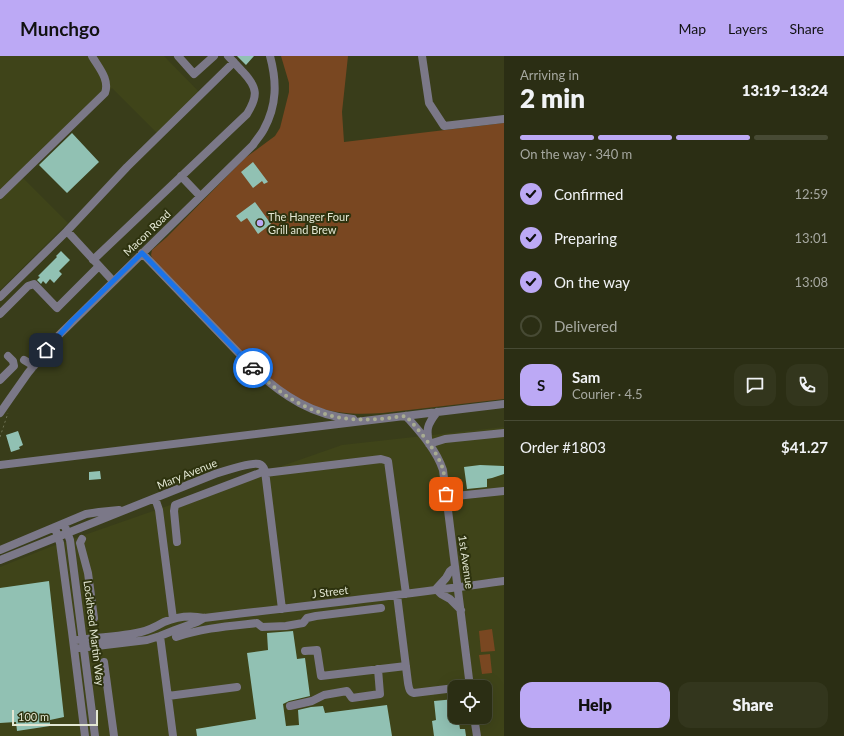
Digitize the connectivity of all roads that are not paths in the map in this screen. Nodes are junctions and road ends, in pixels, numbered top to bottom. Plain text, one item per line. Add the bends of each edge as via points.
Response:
1 (92, 56) edge
2 (178, 56) edge
3 (214, 56) edge
4 (270, 56) edge
5 (422, 56) edge
6 (231, 59) edge
7 (504, 119) edge
8 (181, 176) junction
9 (0, 195) edge
10 (200, 196) junction
11 (67, 231) junction
12 (142, 253) junction
13 (96, 263) junction
14 (113, 281) junction
15 (0, 297) edge
16 (0, 314) edge
17 (8, 356) dead end
18 (24, 360) dead end
19 (34, 366) junction
20 (0, 380) edge
21 (504, 404) edge
22 (437, 412) junction
23 (0, 413) edge
24 (406, 416) junction
25 (377, 420) junction
26 (504, 432) edge
27 (429, 444) junction
28 (0, 465) edge
29 (265, 472) junction
30 (504, 491) edge
31 (446, 497) junction
32 (155, 498) junction
33 (174, 508) junction
34 (126, 510) junction
35 (159, 514) junction
36 (64, 524) junction
37 (55, 528) junction
38 (68, 534) junction
39 (59, 537) junction
40 (82, 539) dead end
41 (177, 542) dead end
42 (0, 550) edge
43 (0, 560) edge
44 (455, 567) junction
45 (504, 581) edge
46 (458, 587) junction
47 (436, 589) junction
48 (406, 594) junction
49 (397, 595) junction
50 (282, 608) junction
51 (381, 608) dead end
52 (461, 610) junction
53 (94, 618) dead end
54 (204, 618) junction
55 (173, 619) junction
56 (160, 636) junction
57 (176, 638) dead end
58 (84, 639) junction
59 (74, 644) junction
60 (84, 648) junction
61 (305, 651) dead end
62 (104, 662) dead end
63 (406, 666) junction
64 (378, 669) junction
65 (469, 680) edge
66 (237, 686) dead end
67 (448, 689) edge
68 (168, 696) junction
69 (290, 706) dead end
70 (475, 724) edge
71 (85, 736) edge
72 (95, 736) edge
73 (114, 736) edge
74 (173, 736) edge
75 (477, 736) edge

1 - 9 street via 104,75 105,93
2 - 3 street via 194,74
4 - 10 street, Macon Road via 275,77 275,96 263,130 253,145
5 - 7 street via 429,103 444,126
6 - 8 street via 254,85 255,96 252,106 247,114
6 - 11 street
8 - 10 street
8 - 13 street
10 - 12 street, Macon Road
11 - 13 street
11 - 15 street
12 - 14 street, Macon Road
12 - 25 street via 255,370 282,393 307,408 336,417
13 - 14 street
13 - 16 street via 57,308 34,284
14 - 19 street, Macon Road via 59,335
17 - 20 street via 14,366
18 - 19 street
19 - 23 street, Macon Road
21 - 22 street
22 - 24 street
22 - 27 street via 427,428
24 - 25 street
24 - 27 street, 1st Avenue
25 - 28 street
26 - 27 street via 445,439
27 - 31 street, 1st Avenue via 443,470
29 - 32 street, Mary Avenue via 261,465 244,466 215,474
29 - 33 street
29 - 48 street via 381,459 388,461
29 - 50 street
30 - 31 street
31 - 44 street, 1st Avenue
32 - 34 street, Mary Avenue
32 - 35 street
33 - 35 street
33 - 41 street
34 - 36 street, Mary Avenue via 86,514
34 - 38 street, Mary Avenue
35 - 55 street
36 - 37 street, Mary Avenue
36 - 38 street, Lockheed Martin Way
37 - 39 street, Lockheed Martin Way
37 - 42 street, Mary Avenue
38 - 39 street, Mary Avenue
38 - 58 street, Lockheed Martin Way
39 - 43 street, Mary Avenue
39 - 59 street, Lockheed Martin Way
40 - 53 street via 80,543 88,573
44 - 46 street, 1st Avenue
44 - 47 street
45 - 46 street, J Street
46 - 47 street, J Street
46 - 52 street, 1st Avenue
47 - 48 street, J Street
47 - 52 street
48 - 49 street, J Street
49 - 50 street, J Street
49 - 63 street
50 - 54 street, J Street
51 - 57 street via 316,616 307,618 303,623 286,626 266,628 257,622 202,630
52 - 65 street, 1st Avenue
54 - 55 street, J Street via 196,616
54 - 56 street, J Street
55 - 58 street, J Street via 144,631
56 - 60 street, J Street via 140,642
56 - 68 street
58 - 59 street, J Street
58 - 60 street, Lockheed Martin Way
59 - 60 street, J Street
59 - 71 street, Lockheed Martin Way
60 - 72 street, Lockheed Martin Way
61 - 64 street via 317,650 321,676
62 - 73 street
63 - 64 street
63 - 67 street via 412,692
64 - 69 street via 380,694 352,698 347,691
66 - 68 street
68 - 74 street
70 - 75 street

